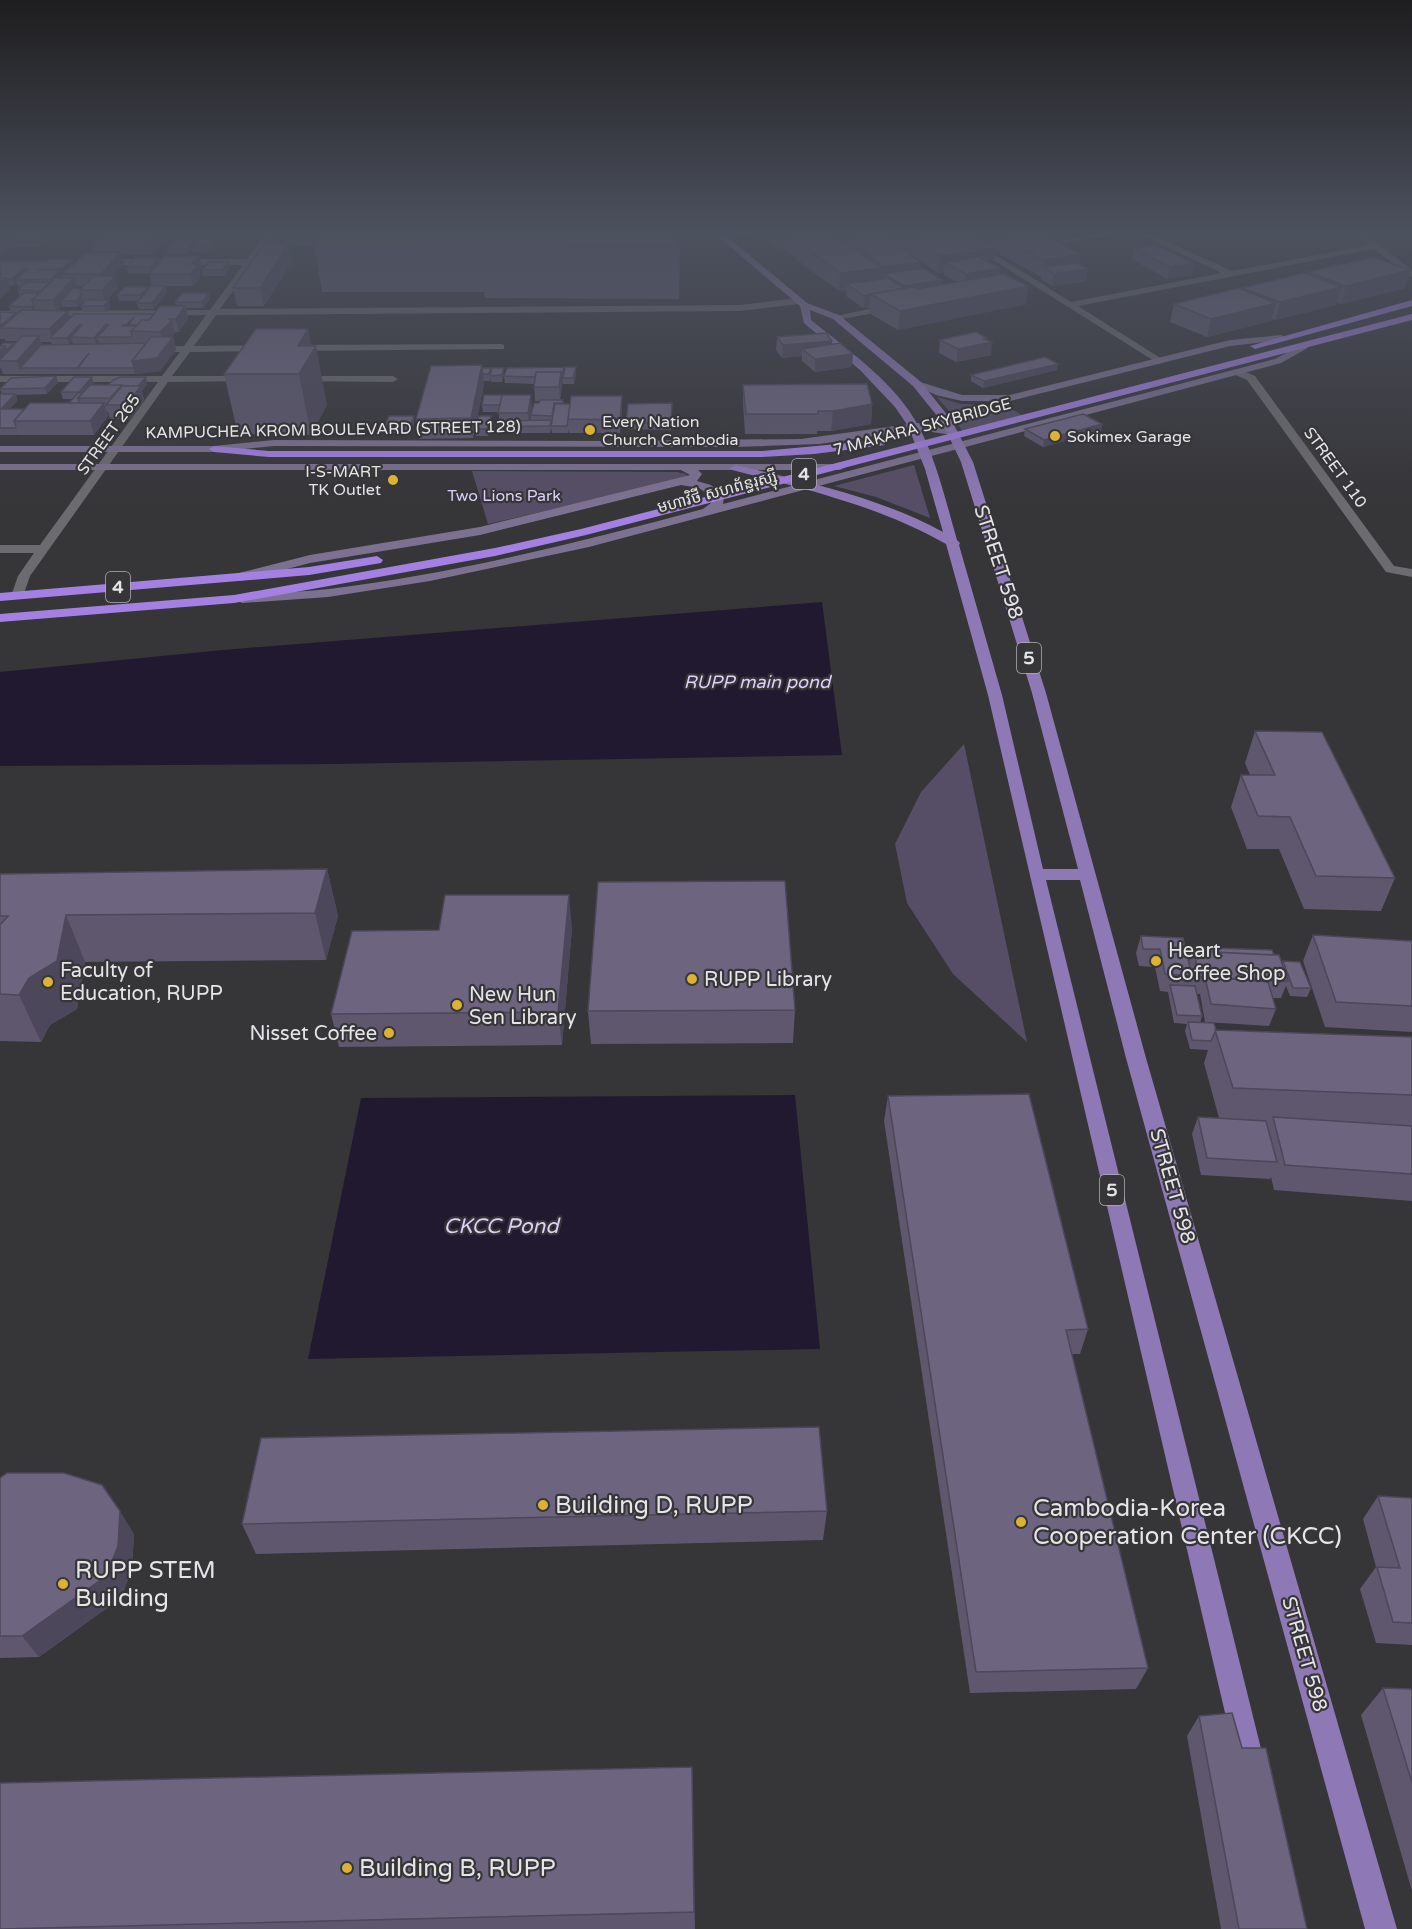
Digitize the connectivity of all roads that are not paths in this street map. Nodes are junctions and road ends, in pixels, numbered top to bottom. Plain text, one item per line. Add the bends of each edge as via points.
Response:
1 (207, 323) edge
2 (809, 323) edge
3 (843, 323) edge
4 (1099, 323) edge
5 (1337, 323) edge
6 (1390, 323) edge
7 (1281, 338) junction
8 (501, 347) dead end
9 (1303, 347) junction
10 (140, 349) edge
11 (187, 349) junction
12 (1159, 361) junction
13 (1237, 372) junction
14 (0, 379) edge
15 (166, 379) junction
16 (262, 379) edge
17 (285, 379) edge
18 (393, 379) dead end
19 (917, 384) junction
20 (1113, 393) joint
21 (913, 426) junction
22 (956, 438) junction
23 (881, 442) junction
24 (0, 448) edge
25 (116, 448) junction
26 (214, 448) junction
27 (926, 453) junction
28 (884, 464) junction
29 (0, 467) edge
30 (103, 467) junction
31 (683, 468) junction
32 (736, 468) junction
33 (685, 482) junction
34 (803, 485) junction
35 (708, 511) junction
36 (484, 542) joint
37 (954, 543) junction
38 (0, 549) edge
39 (44, 549) junction
40 (495, 552) joint
41 (1412, 573) edge
42 (235, 578) junction
43 (17, 596) junction
44 (0, 597) edge
45 (234, 599) junction
46 (0, 618) edge
47 (1036, 874) junction
48 (1088, 875) junction
49 (1257, 1791) edge
50 (1381, 1929) edge

1 - 11 street, STREET 265
2 - 21 main road, STREET 598 via 884,388
3 - 19 main road, STREET 598
4 - 12 street
5 - 7 highway, 4
6 - 9 highway, មហាវិថី សហព័ន្ធរុស្ស៊ី / 4
7 - 12 main road via 1230,343
7 - 23 highway, 7 MAKARA SKYBRIDGE / 4
8 - 11 street
9 - 13 main road, មហាវិថី សហព័ន្ធរុស្ស៊ី via 1278,361
9 - 20 highway, មហាវិថី សហព័ន្ធរុស្ស៊ី / 4
10 - 11 street
11 - 15 street, STREET 265
12 - 19 main road via 987,401 941,395
13 - 22 main road, មហាវិថី សហព័ន្ធរុស្ស៊ី
13 - 41 street, STREET 110 via 1251,378 1390,569
14 - 15 street
15 - 16 street
15 - 25 street, STREET 265
17 - 18 street
19 - 22 main road, STREET 598 via 941,411
20 - 40 highway, 7 MAKARA SKYBRIDGE / 4
21 - 22 main road, KAMPUCHEA KROM BOULEVARD (STREET 128) via 934,426
21 - 26 main road, KAMPUCHEA KROM BOULEVARD (STREET 128) via 806,442 274,443
21 - 27 main road, STREET 598
22 - 27 main road, មហាវិថី សហព័ន្ធរុស្ស៊ី
22 - 48 main road, STREET 598 / 5 via 1011,599
23 - 26 highway via 762,454 269,454
23 - 36 highway, 7 MAKARA SKYBRIDGE / 4
24 - 25 main road, KAMPUCHEA KROM BOULEVARD (STREET 128)
25 - 26 main road, KAMPUCHEA KROM BOULEVARD (STREET 128)
25 - 30 street, STREET 265
27 - 28 main road, មហាវិថី សហព័ន្ធរុស្ស៊ី
27 - 37 main road, STREET 598 / 5
28 - 32 main road, KAMPUCHEA KROM BOULEVARD (STREET 128)
28 - 34 main road, មហាវិថី សហព័ន្ធរុស្ស៊ី
29 - 30 main road, KAMPUCHEA KROM BOULEVARD (STREET 128)
30 - 31 main road, KAMPUCHEA KROM BOULEVARD (STREET 128)
30 - 39 street, STREET 265
31 - 32 main road, KAMPUCHEA KROM BOULEVARD (STREET 128)
31 - 33 main road, មហាវិថី សហព័ន្ធរុស្ស៊ី via 696,474
32 - 34 main road
33 - 35 main road via 713,489 718,496 717,504
33 - 42 main road, មហាវិថី សហព័ន្ធរុស្ស៊ី via 480,531 310,559
34 - 35 main road, មហាវិថី សហព័ន្ធរុស្ស៊ី
34 - 37 main road via 903,517
35 - 45 main road, មហាវិថី សហព័ន្ធរុស្ស៊ី via 589,543 430,577 328,593
36 - 42 highway, មហាវិថី សហព័ន្ធរុស្ស៊ី / 4 via 309,571
37 - 47 main road, STREET 598 / 5 via 995,695
38 - 39 street
39 - 43 street, STREET 265 via 24,576
40 - 45 highway, មហាវិថី សហព័ន្ធរុស្ស៊ី / 4
42 - 43 highway, មហាវិថី សហព័ន្ធរុស្ស៊ី / 4
43 - 44 highway, មហាវិថី សហព័ន្ធរុស្ស៊ី / 4
45 - 46 highway, មហាវិថី សហព័ន្ធរុស្ស៊ី / 4
47 - 48 main road
47 - 49 main road, STREET 598 / 5
48 - 50 main road, STREET 598 / 5

